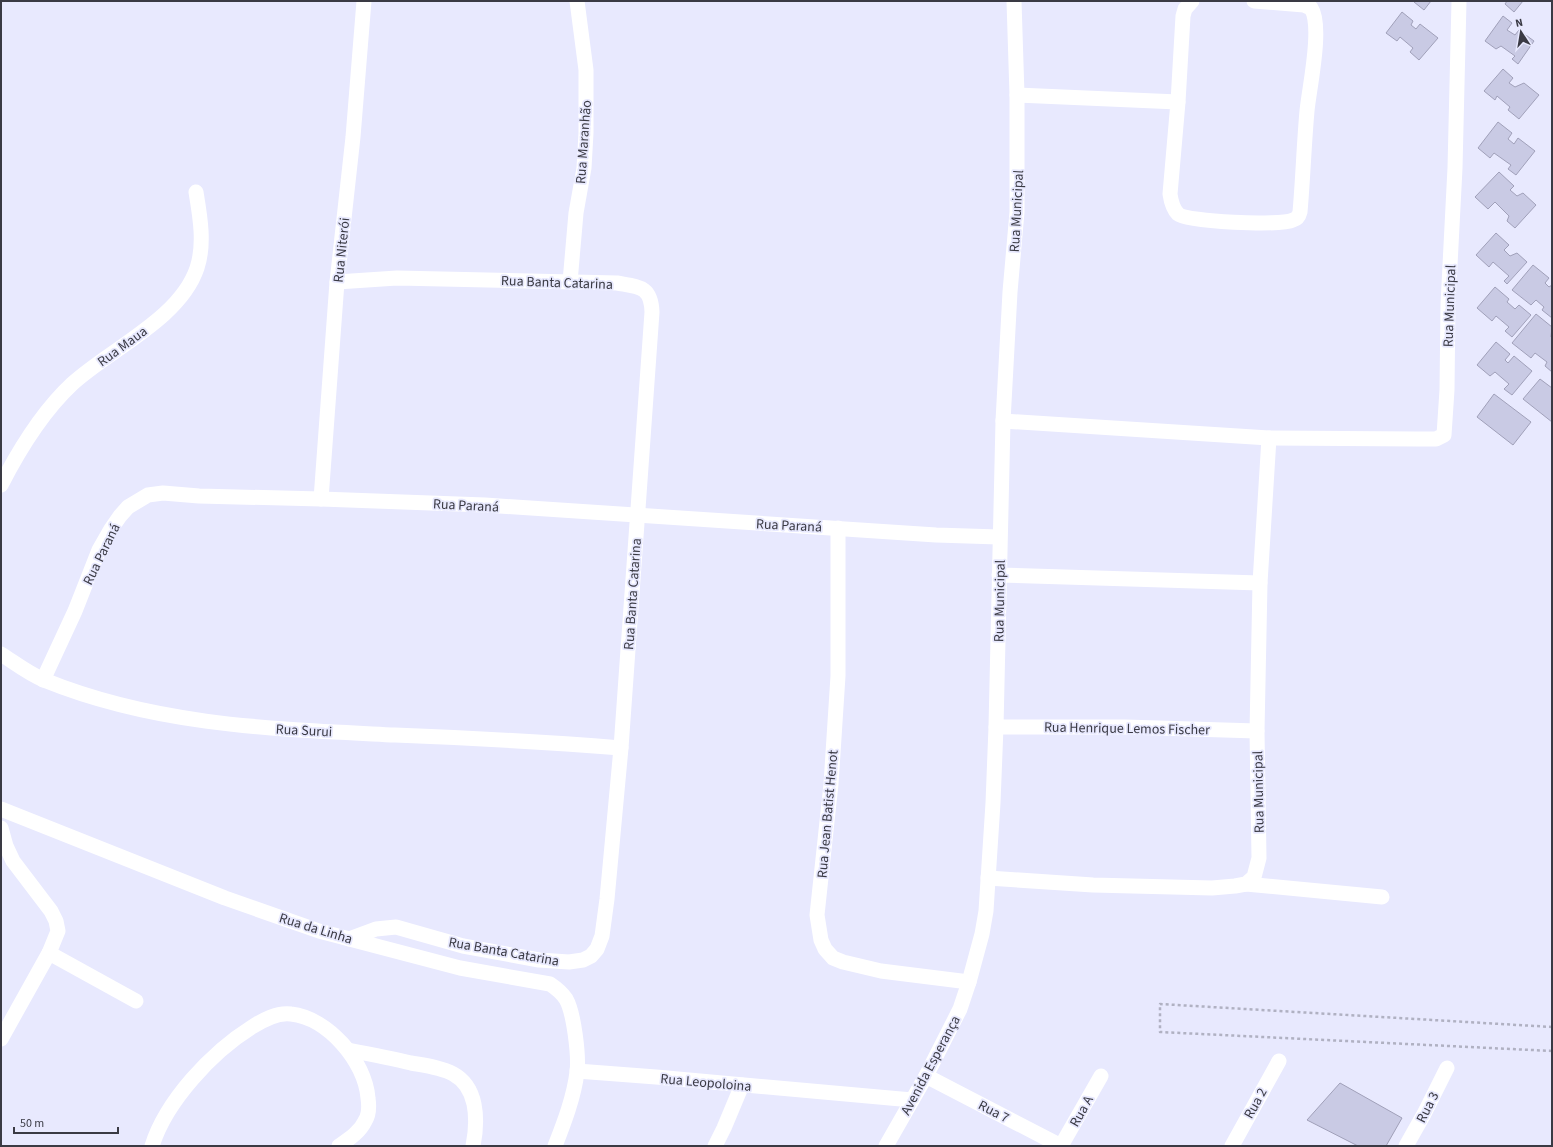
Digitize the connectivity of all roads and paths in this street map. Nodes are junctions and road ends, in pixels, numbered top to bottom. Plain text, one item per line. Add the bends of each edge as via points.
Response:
1 (364, 1) edge
2 (578, 1) edge
3 (1014, 1) edge
4 (1192, 1) edge
5 (1254, 1) edge
6 (1459, 1) edge
7 (1017, 95) junction
8 (1178, 102) junction
9 (196, 192) dead end
10 (337, 282) junction
11 (570, 282) junction
12 (1003, 421) junction
13 (1269, 438) junction
14 (1, 485) edge
15 (321, 498) junction
16 (637, 516) junction
17 (838, 528) junction
18 (1000, 537) junction
19 (1000, 575) junction
20 (1260, 583) junction
21 (1, 654) edge
22 (44, 680) junction
23 (996, 727) junction
24 (1257, 731) junction
25 (621, 748) junction
26 (1, 809) edge
27 (1, 828) edge
28 (988, 878) junction
29 (1246, 884) junction
30 (1382, 897) dead end
31 (349, 939) junction
32 (49, 953) junction
33 (969, 982) junction
34 (136, 1000) dead end
35 (1552, 1027) edge
36 (1, 1039) edge
37 (348, 1050) junction
38 (1552, 1051) edge
39 (1279, 1061) dead end
40 (1447, 1068) dead end
41 (577, 1071) junction
42 (926, 1076) junction
43 (1101, 1076) dead end
44 (742, 1085) junction
45 (912, 1100) junction
46 (152, 1146) edge
47 (339, 1146) edge
48 (473, 1146) edge
49 (555, 1146) edge
50 (715, 1146) edge
51 (886, 1146) edge
52 (1061, 1146) edge
53 (1232, 1146) edge
54 (1406, 1146) edge

1 - 10 street, Rua Niterói via 353,137
2 - 11 street, Rua Maranhão via 586,70 586,133
3 - 7 street, Rua Municipal
4 - 8 street via 1185,9 1183,21
5 - 8 street via 1304,5 1311,8 1314,16 1316,35 1307,111 1300,212 1297,218 1288,222 1233,222 1185,218 1177,213 1170,194
6 - 13 street, Rua Municipal via 1444,435 1436,439
7 - 8 street
7 - 12 street, Rua Municipal via 1017,212
9 - 14 street, Rua Maua via 200,215 200,255 197,268 186,289 167,312 83,374 59,397 30,434
10 - 11 street, Rua Banta Catarina via 397,278
10 - 15 street, Rua Niterói
11 - 16 street, Rua Banta Catarina via 641,287 652,303
12 - 13 street, Rua Municipal
12 - 18 street, Rua Municipal
13 - 20 street, Rua Municipal
15 - 16 street, Rua Paraná via 485,505
15 - 22 street, Rua Paraná via 163,493 148,495 136,501 120,516 99,550
16 - 17 street, Rua Paraná
16 - 25 street, Rua Banta Catarina
17 - 18 street, Rua Paraná
17 - 33 street, Rua Jean Batist Henot via 838,676 831,784 817,915 821,940 833,958 843,962 881,971
18 - 19 street, Rua Municipal
19 - 20 street
19 - 23 street, Rua Municipal
20 - 24 street, Rua Municipal
21 - 22 street, Rua Surui
22 - 25 street, Rua Surui via 121,706 234,726 526,740
23 - 24 street, Rua Henrique Lemos Fischer
23 - 28 street, Rua Municipal
24 - 29 street, Rua Municipal via 1259,858 1254,877
25 - 31 street, Rua Banta Catarina via 602,936 591,956 569,962 539,960 463,946 396,927 376,930
26 - 31 street, Rua da Linha via 224,898
27 - 32 street via 13,861 56,921 58,931
28 - 29 street via 1093,885 1212,888
28 - 33 street, Rua Municipal via 982,934
29 - 30 street
31 - 41 street, Rua da Linha via 460,968 550,984 565,998 571,1012
32 - 34 street
32 - 36 street
33 - 42 street, Avenida Esperança via 960,1009
35 - 38 path via 1160,1004 1160,1032
37 - 46 street via 314,1021 302,1016 281,1014 261,1022 231,1041 191,1080 161,1125
37 - 47 street via 364,1079 369,1103 366,1121 351,1138
37 - 48 street via 429,1066 459,1077 472,1095 477,1130
39 - 53 street, Rua 2
40 - 54 street, Rua 3
41 - 44 street, Rua Leopoloina
41 - 49 street
42 - 45 street, Avenida Esperança
42 - 52 street, Rua 7
43 - 52 street, Rua A
44 - 45 street, Rua Leopoloina
44 - 50 street
45 - 51 street, Avenida Esperança

